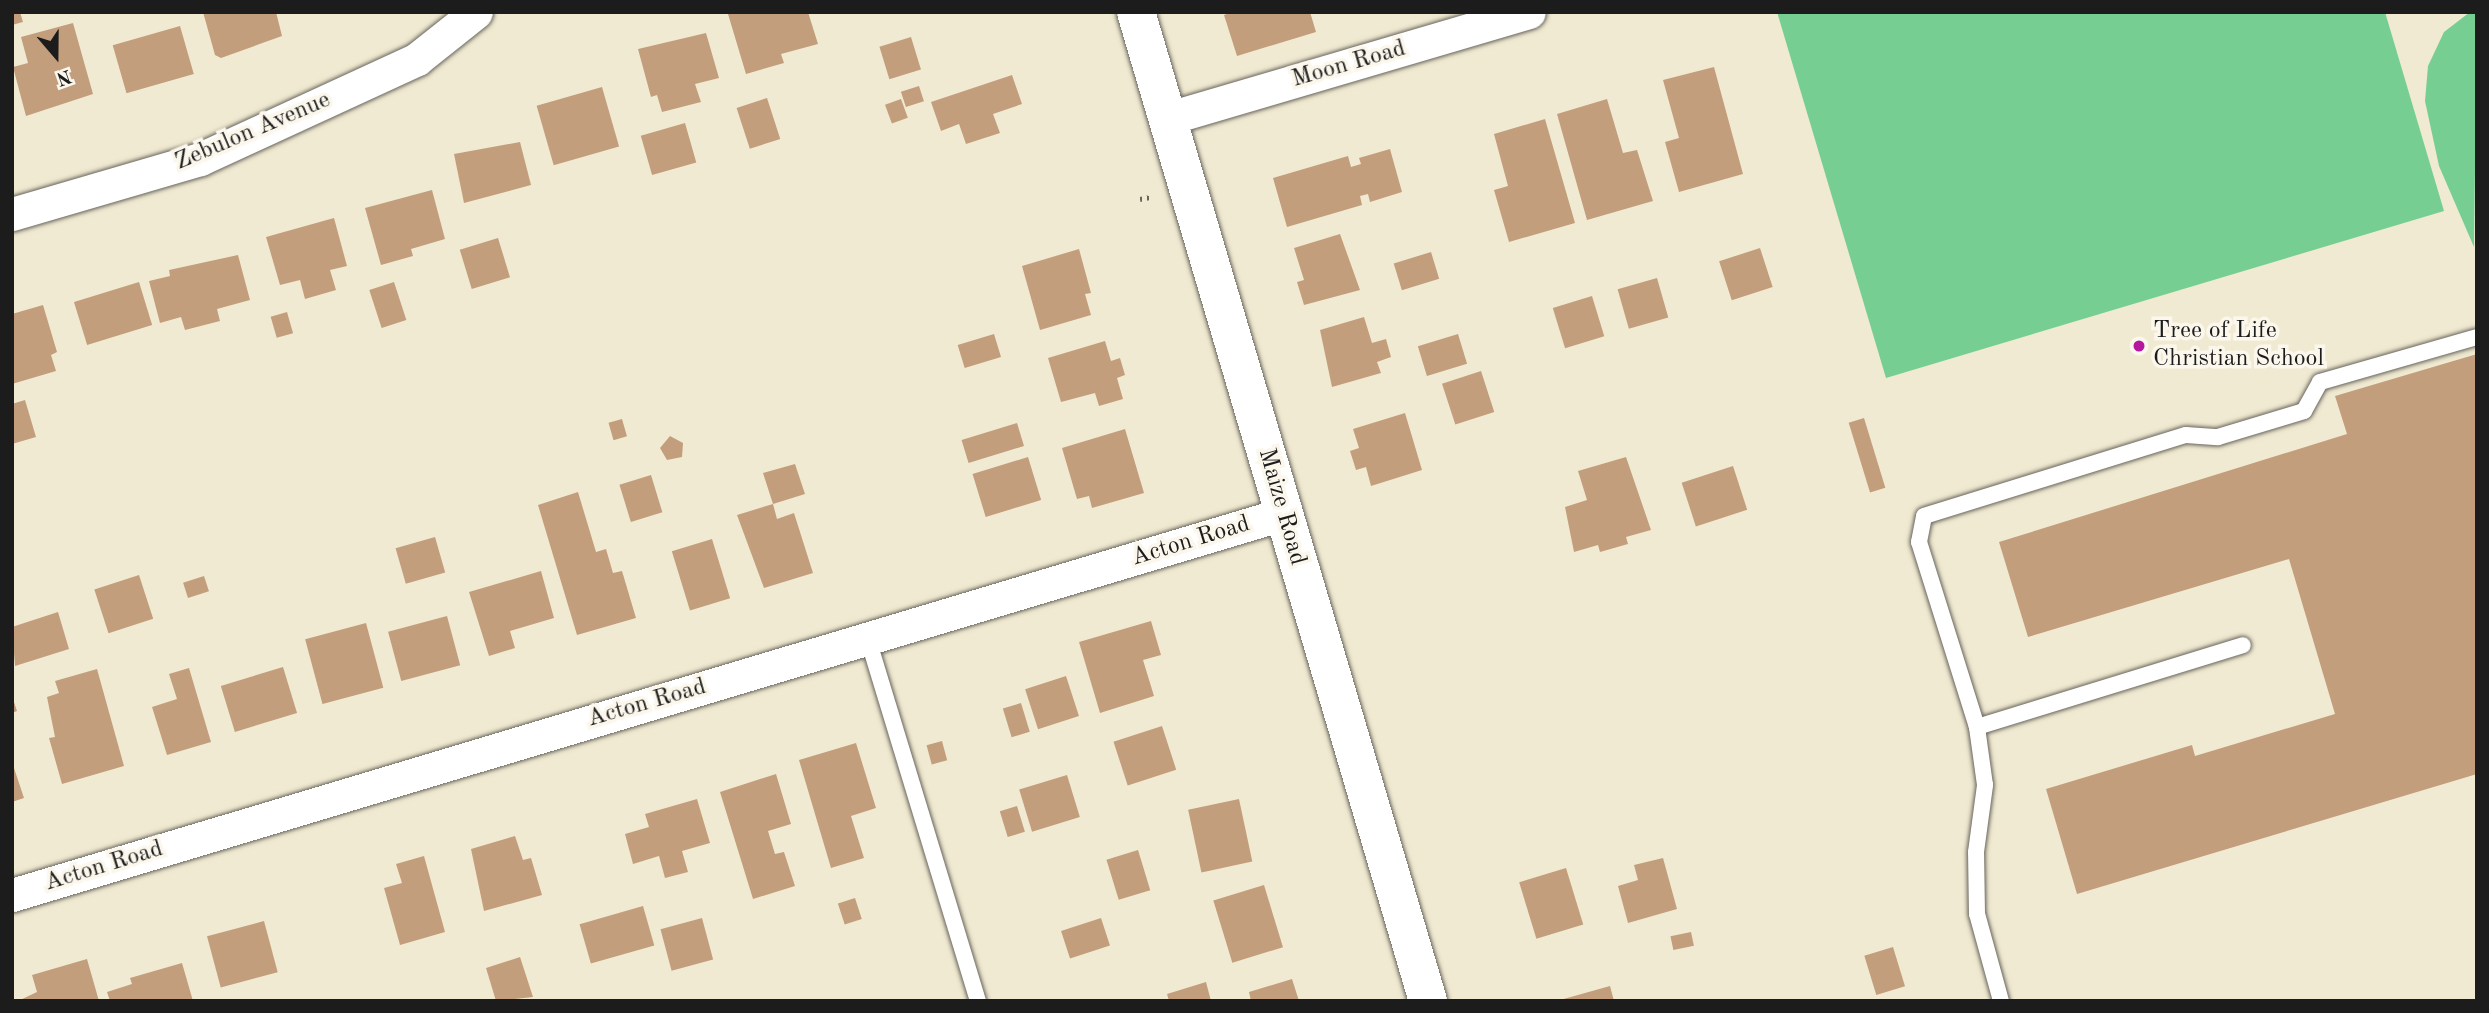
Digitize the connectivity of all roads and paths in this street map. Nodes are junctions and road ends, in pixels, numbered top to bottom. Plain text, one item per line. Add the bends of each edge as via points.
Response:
1 (1136, 12) edge
2 (1529, 12) edge
3 (466, 16) edge
4 (1169, 118) junction
5 (1151, 196) dead end
6 (1140, 199) dead end
7 (12, 214) edge
8 (2477, 337) edge
9 (1283, 514) junction
10 (868, 639) junction
11 (2243, 645) dead end
12 (1977, 727) junction
13 (12, 895) edge
14 (978, 1001) edge
15 (1428, 1001) edge
16 (2001, 1001) edge

1 - 4 street, Maize Road
2 - 4 street, Moon Road
3 - 7 street, Zebulon Avenue via 417,59 200,159
4 - 9 street, Maize Road
5 - 6 path
8 - 12 lane via 2320,382 2304,411 2218,437 2186,435 1924,516 1919,542
9 - 10 street, Acton Road
9 - 15 street, Maize Road
10 - 13 street, Acton Road
10 - 14 lane
11 - 12 lane
12 - 16 lane via 1985,785 1976,852 1977,914

